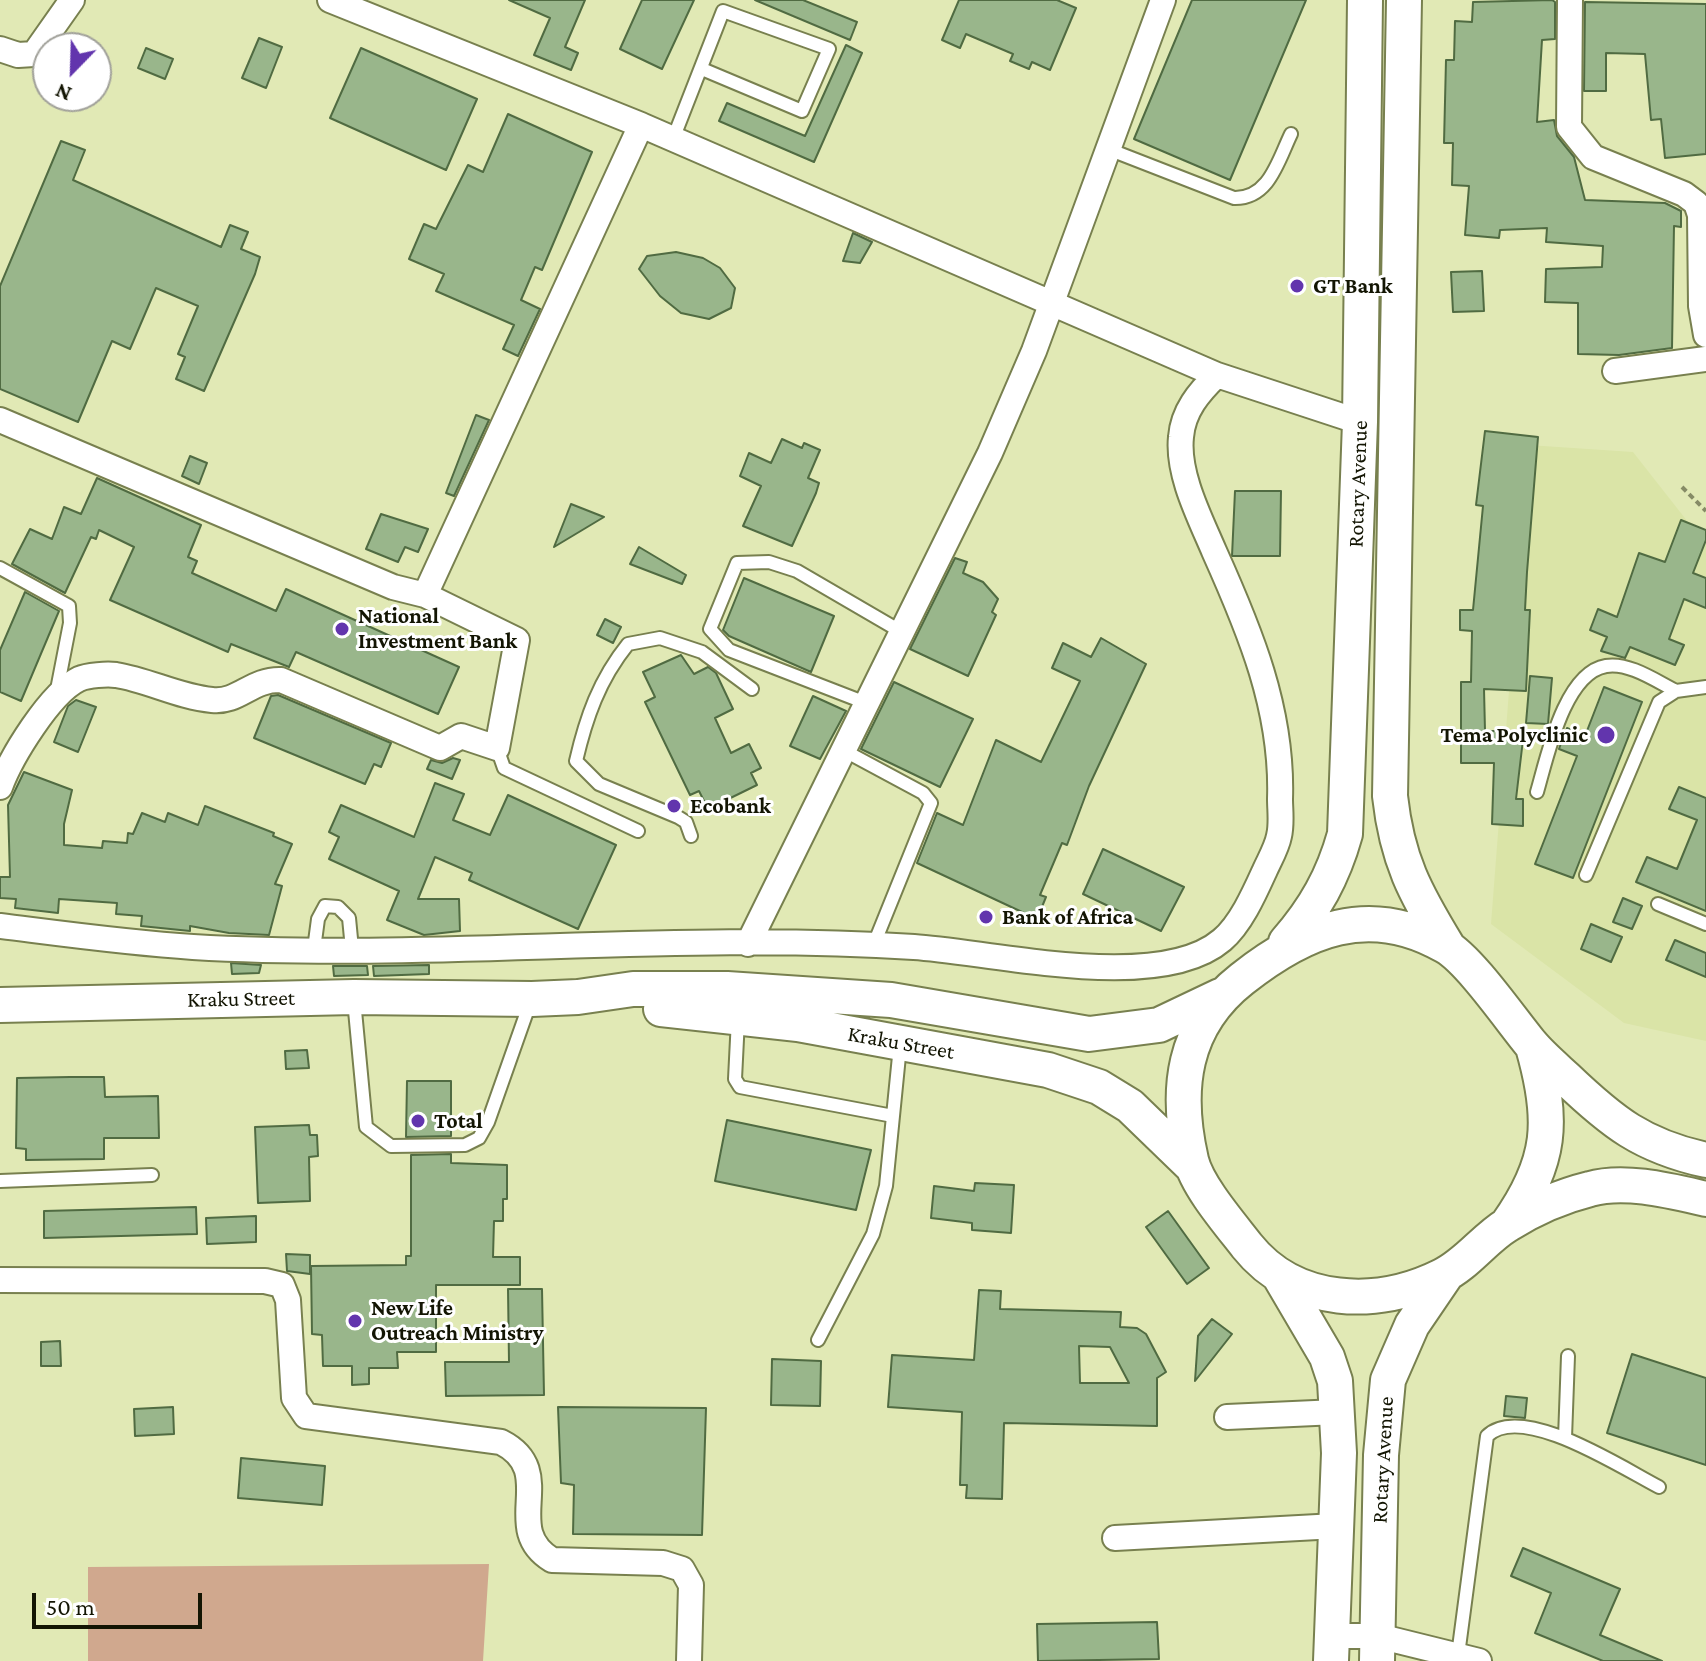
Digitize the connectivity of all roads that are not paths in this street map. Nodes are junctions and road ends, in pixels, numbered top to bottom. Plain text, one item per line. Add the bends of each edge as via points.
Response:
1 (72, 0) edge
2 (330, 0) edge
3 (1163, 0) edge
4 (1365, 0) edge
5 (1404, 0) edge
6 (1570, 0) edge
7 (0, 49) edge
8 (702, 69) junction
9 (641, 125) junction
10 (1291, 134) dead end
11 (673, 139) junction
12 (1108, 149) junction
13 (1362, 171) junction
14 (1401, 173) junction
15 (1052, 301) junction
16 (1706, 335) edge
17 (1706, 359) edge
18 (1615, 371) dead end
19 (1217, 375) junction
20 (0, 420) edge
21 (1360, 422) junction
22 (0, 568) edge
23 (425, 595) junction
24 (900, 631) junction
25 (1706, 687) edge
26 (752, 689) dead end
27 (1676, 691) junction
28 (55, 698) junction
29 (866, 703) junction
30 (497, 748) junction
31 (843, 750) junction
32 (0, 787) edge
33 (1537, 792) dead end
34 (638, 831) dead end
35 (691, 836) dead end
36 (1586, 875) dead end
37 (1658, 904) dead end
38 (1706, 924) edge
39 (0, 926) edge
40 (748, 944) junction
41 (874, 944) junction
42 (1448, 947) junction
43 (1280, 948) junction
44 (314, 949) junction
45 (352, 949) junction
46 (1220, 996) junction
47 (354, 997) junction
48 (578, 997) junction
49 (532, 999) junction
50 (0, 1005) edge
51 (738, 1016) junction
52 (900, 1043) junction
53 (1533, 1046) junction
54 (893, 1116) junction
55 (1706, 1160) edge
56 (1192, 1167) junction
57 (152, 1175) dead end
58 (0, 1181) edge
59 (1706, 1199) edge
60 (1507, 1225) junction
61 (1446, 1275) junction
62 (1280, 1277) junction
63 (0, 1280) edge
64 (818, 1340) dead end
65 (1568, 1356) dead end
66 (1337, 1412) junction
67 (1227, 1417) dead end
68 (1565, 1438) junction
69 (1659, 1487) dead end
70 (1336, 1526) junction
71 (1115, 1538) dead end
72 (1332, 1649) edge
73 (1378, 1649) edge
74 (1468, 1658) edge
75 (689, 1661) edge

1 - 7 street via 34,54
2 - 9 street
3 - 12 street
4 - 13 main road, Rotary Avenue
5 - 14 main road, Rotary Avenue
6 - 16 street via 1569,127 1593,157 1696,203
8 - 8 lane via 802,111 829,49 723,11
8 - 11 lane
9 - 11 street
9 - 23 street
10 - 12 lane via 1271,176 1249,199 1234,198
11 - 15 street
12 - 15 street
13 - 14 main road
13 - 21 main road, Rotary Avenue
14 - 42 main road, Rotary Avenue via 1390,796 1405,869
15 - 19 street
15 - 24 street via 965,510
17 - 18 street
19 - 21 street
19 - 41 street via 1198,392 1187,413 1181,457 1200,520 1267,684 1278,732 1281,782 1279,837 1242,913 1221,941 1184,959 1151,964 1053,964
20 - 23 street via 393,587
21 - 43 main road, Rotary Avenue via 1345,834 1315,909
22 - 28 lane via 69,606
23 - 30 street via 517,640
24 - 29 street
24 - 29 lane via 797,571 769,562 737,563 710,629 729,650
25 - 27 lane
26 - 35 lane via 702,652 660,638 628,644 610,666 586,717 576,761 599,784 686,822
27 - 33 lane via 1634,670 1608,666 1591,672 1559,716
27 - 36 lane via 1659,702
28 - 30 street via 80,678 113,674 212,700 231,700 264,680 281,680 440,748 461,736
28 - 32 street
29 - 31 street
30 - 34 lane via 504,768
31 - 40 street
31 - 41 lane via 923,793 931,803
37 - 38 lane
39 - 44 street via 194,947
40 - 41 street
40 - 45 street
42 - 43 main road via 1388,926 1357,924 1321,931
42 - 53 main road, Rotary Avenue
43 - 46 main road
44 - 45 street
44 - 45 lane via 325,906 338,907 349,918
46 - 48 main road, Kraku Street via 1159,1025 1089,1034 963,1010 799,992 633,989
46 - 56 main road via 1195,1036 1182,1086
47 - 49 main road, Kraku Street
47 - 49 lane via 366,1127 391,1146 465,1145 479,1138
47 - 50 main road, Kraku Street
48 - 49 main road, Kraku Street
48 - 51 main road, Kraku Street
51 - 52 main road, Kraku Street
51 - 54 lane via 735,1079 740,1087
52 - 54 lane
52 - 56 main road, Kraku Street via 1048,1070 1099,1087 1130,1106
53 - 55 main road via 1633,1136
53 - 60 main road via 1548,1127 1529,1194
54 - 64 lane via 886,1186 873,1234
56 - 62 main road via 1251,1251
57 - 58 lane
59 - 60 main road via 1654,1189 1594,1187
60 - 61 main road
61 - 62 main road via 1403,1292 1367,1298 1326,1295
61 - 73 main road, Rotary Avenue via 1412,1325 1388,1380 1381,1455
62 - 66 main road, Rotary Avenue via 1327,1357
63 - 75 street via 282,1285 288,1300 294,1398 306,1416 501,1442 519,1451 528,1464 530,1539 538,1551 552,1560 663,1563 682,1569 691,1585
65 - 68 lane
66 - 67 street
66 - 70 main road, Rotary Avenue
68 - 69 lane
68 - 74 lane via 1514,1425 1497,1426 1487,1436
70 - 71 street
70 - 72 main road, Rotary Avenue
72 - 73 street
73 - 74 street

